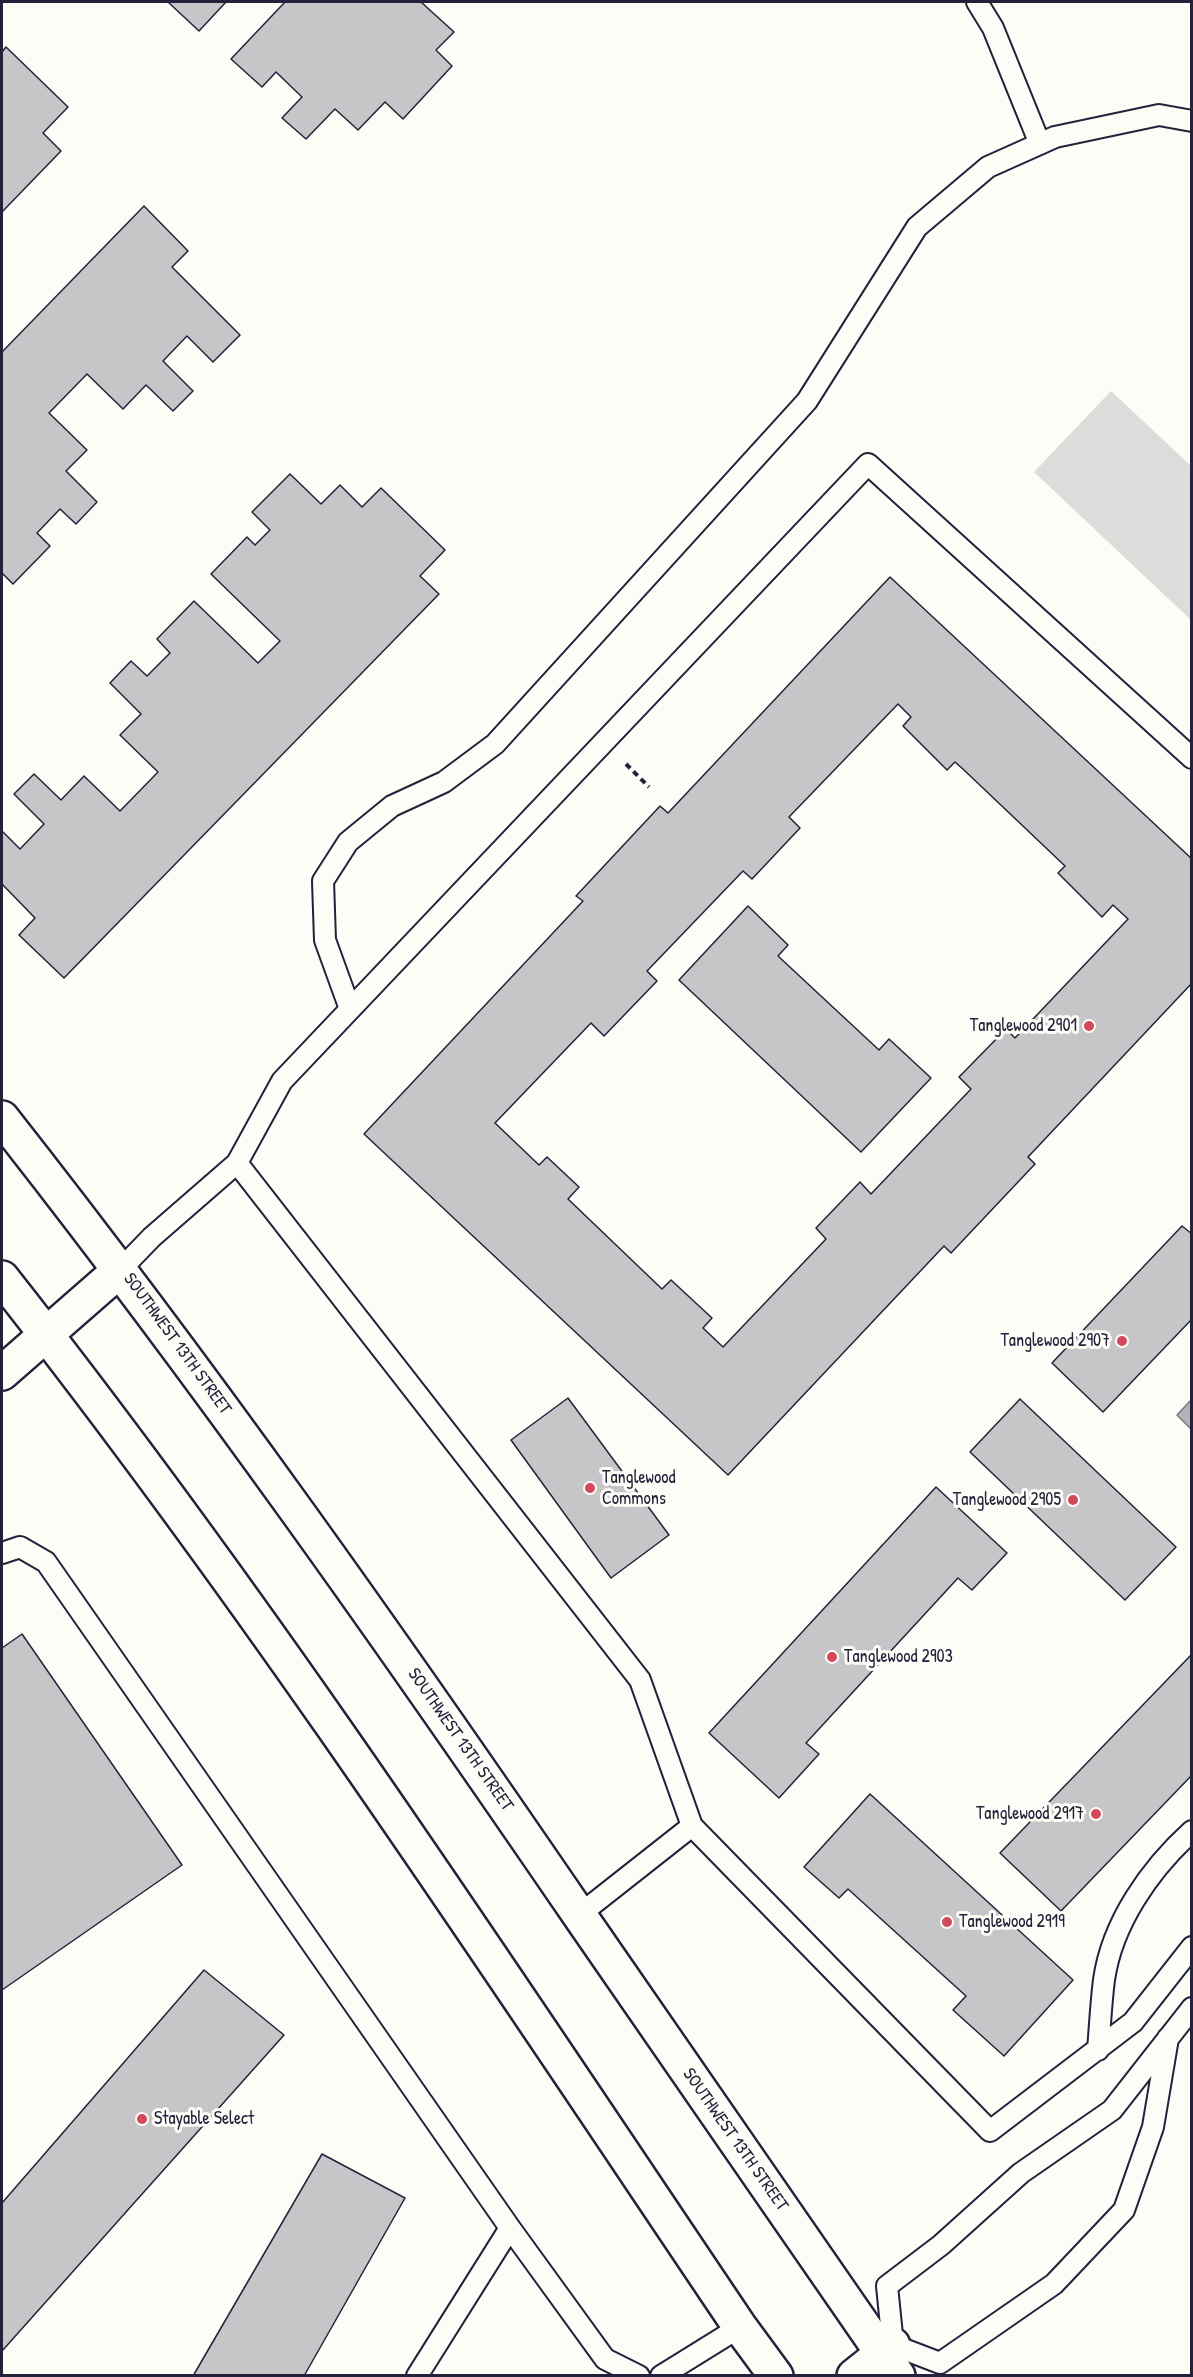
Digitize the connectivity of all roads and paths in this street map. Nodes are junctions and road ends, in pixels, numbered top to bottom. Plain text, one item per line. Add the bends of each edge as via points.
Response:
1 (977, 2) edge
2 (1191, 121) edge
3 (1040, 144) junction
4 (1191, 758) edge
5 (350, 1009) junction
6 (2, 1118) edge
7 (237, 1163) junction
8 (121, 1269) junction
9 (2, 1278) edge
10 (45, 1333) junction
11 (2, 1374) edge
12 (2, 1553) edge
13 (692, 1826) junction
14 (1191, 1831) edge
15 (579, 1915) junction
16 (1191, 1947) edge
17 (1191, 2008) edge
18 (1168, 2038) junction
19 (1098, 2050) junction
20 (510, 2228) junction
21 (740, 2327) junction
22 (892, 2358) edge
23 (417, 2376) edge
24 (639, 2376) edge
25 (661, 2376) edge
26 (776, 2376) edge
27 (854, 2376) edge

1 - 3 lane via 993,28
2 - 3 lane via 1159,115 1054,137
3 - 5 lane via 987,167 917,227 807,401 495,744 444,782 392,806 348,842 323,881 325,940
4 - 5 lane via 868,464
5 - 7 lane via 282,1081
6 - 8 main road, SOUTHWEST 13TH STREET
7 - 8 lane
7 - 13 lane via 640,1680
8 - 10 main road
8 - 15 main road, SOUTHWEST 13TH STREET via 300,1512
9 - 10 main road
10 - 11 main road
10 - 21 main road via 390,1807
12 - 20 lane via 20,1547 46,1562
13 - 15 lane
13 - 19 lane via 990,2131
14 - 19 lane via 1169,1851 1149,1878 1114,1943 1104,1978
15 - 22 main road, SOUTHWEST 13TH STREET
16 - 19 lane via 1133,2022
17 - 18 lane
18 - 22 lane via 1112,2110 1022,2173 941,2245 887,2286
18 - 22 lane via 1153,2127 1124,2210 1054,2284 940,2363
20 - 23 lane
20 - 24 lane via 605,2359
21 - 25 lane
21 - 26 main road
22 - 27 main road

